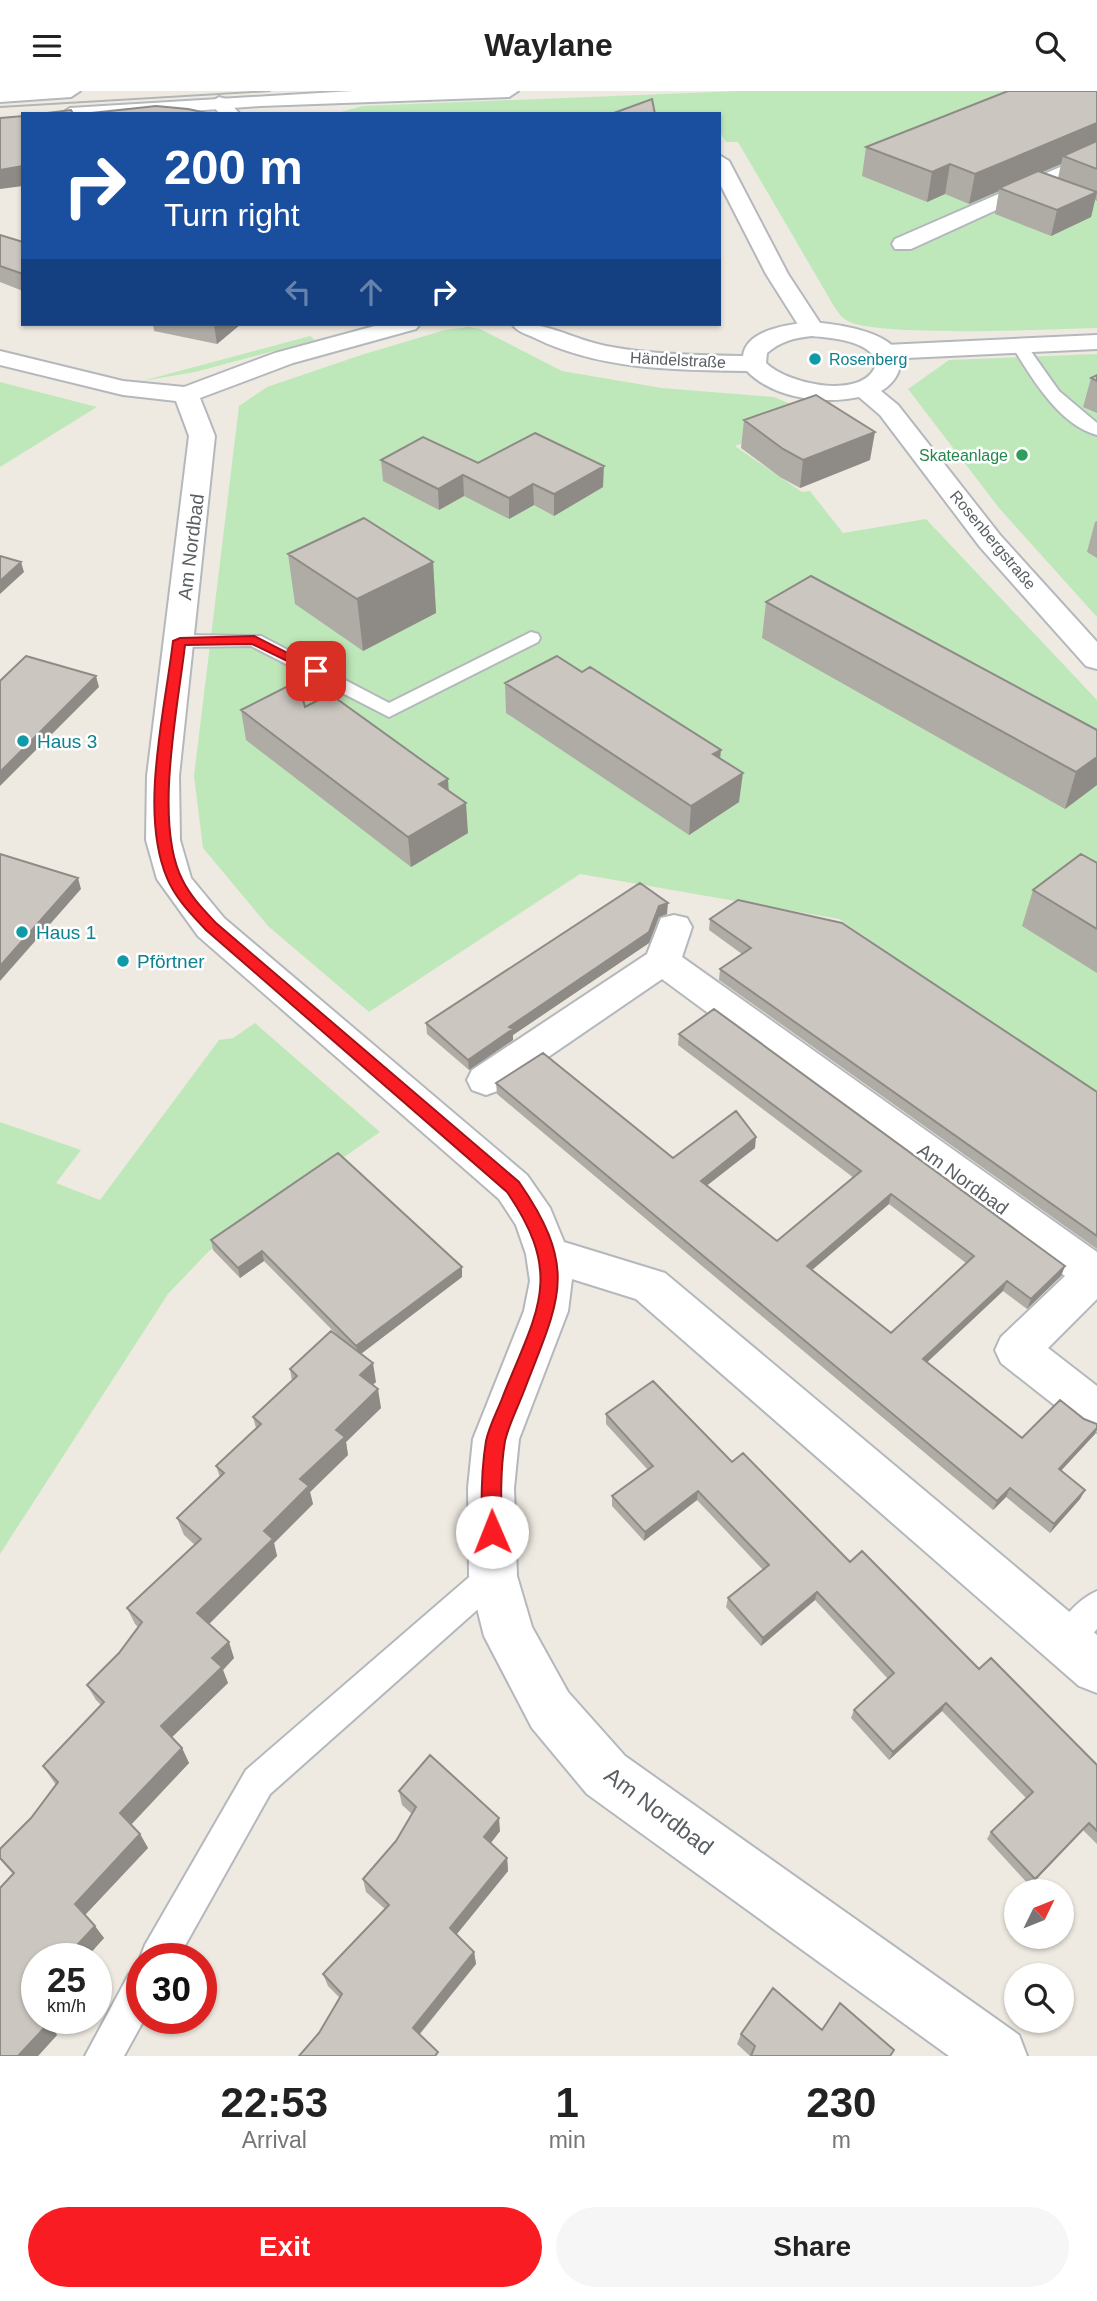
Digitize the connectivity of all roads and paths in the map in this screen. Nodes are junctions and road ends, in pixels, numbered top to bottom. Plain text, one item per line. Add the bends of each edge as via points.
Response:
1 (71, 91) edge
2 (509, 91) edge
3 (47, 92) edge
4 (0, 96) edge
5 (354, 97) junction
6 (188, 103) edge
7 (219, 103) edge
8 (91, 112) edge
9 (314, 112) edge
10 (1097, 157) edge
11 (721, 165) edge
12 (1032, 186) junction
13 (1059, 197) edge
14 (903, 244) dead end
15 (401, 326) edge
16 (528, 326) edge
17 (812, 329) junction
18 (1097, 342) edge
19 (1020, 346) junction
20 (885, 352) junction
21 (0, 358) edge
22 (754, 364) junction
23 (863, 388) junction
24 (186, 395) junction
25 (1097, 430) edge
26 (531, 638) dead end
27 (180, 641) junction
28 (1097, 660) edge
29 (486, 1080) dead end
30 (547, 1254) junction
31 (1097, 1412) edge
32 (493, 1576) junction
33 (1097, 1606) edge
34 (1082, 1654) edge
35 (167, 1943) edge
36 (126, 2016) edge
37 (104, 2056) edge
38 (998, 2056) edge

1 - 3 street
2 - 5 street
3 - 4 street
5 - 7 street
5 - 9 street
6 - 7 street
6 - 8 street
10 - 12 street
11 - 17 street via 777,274
12 - 13 street
12 - 14 street
15 - 24 street via 284,358
16 - 22 street, Händelstraße via 565,343 615,356
17 - 20 street via 856,335
17 - 22 street via 766,339 755,351
18 - 19 street
19 - 20 street
19 - 25 lane via 1079,422
20 - 23 street via 887,373
21 - 24 street via 123,388
22 - 23 street via 768,378 793,389 841,393
23 - 28 street, Rosenbergstraße via 889,410 990,541
24 - 27 street, Am Nordbad via 202,436
26 - 27 lane via 389,711 254,640
27 - 30 street, Am Nordbad via 163,776 163,840 174,879 190,903 236,950 513,1187 536,1220
29 - 31 street, Am Nordbad via 668,944 1095,1273 1017,1350
30 - 32 street, Am Nordbad via 551,1281 546,1311 496,1439 491,1488
30 - 34 street via 650,1286
32 - 35 lane via 258,1782
32 - 38 street, Am Nordbad via 509,1636 551,1710 606,1775
33 - 34 lane
36 - 37 lane

